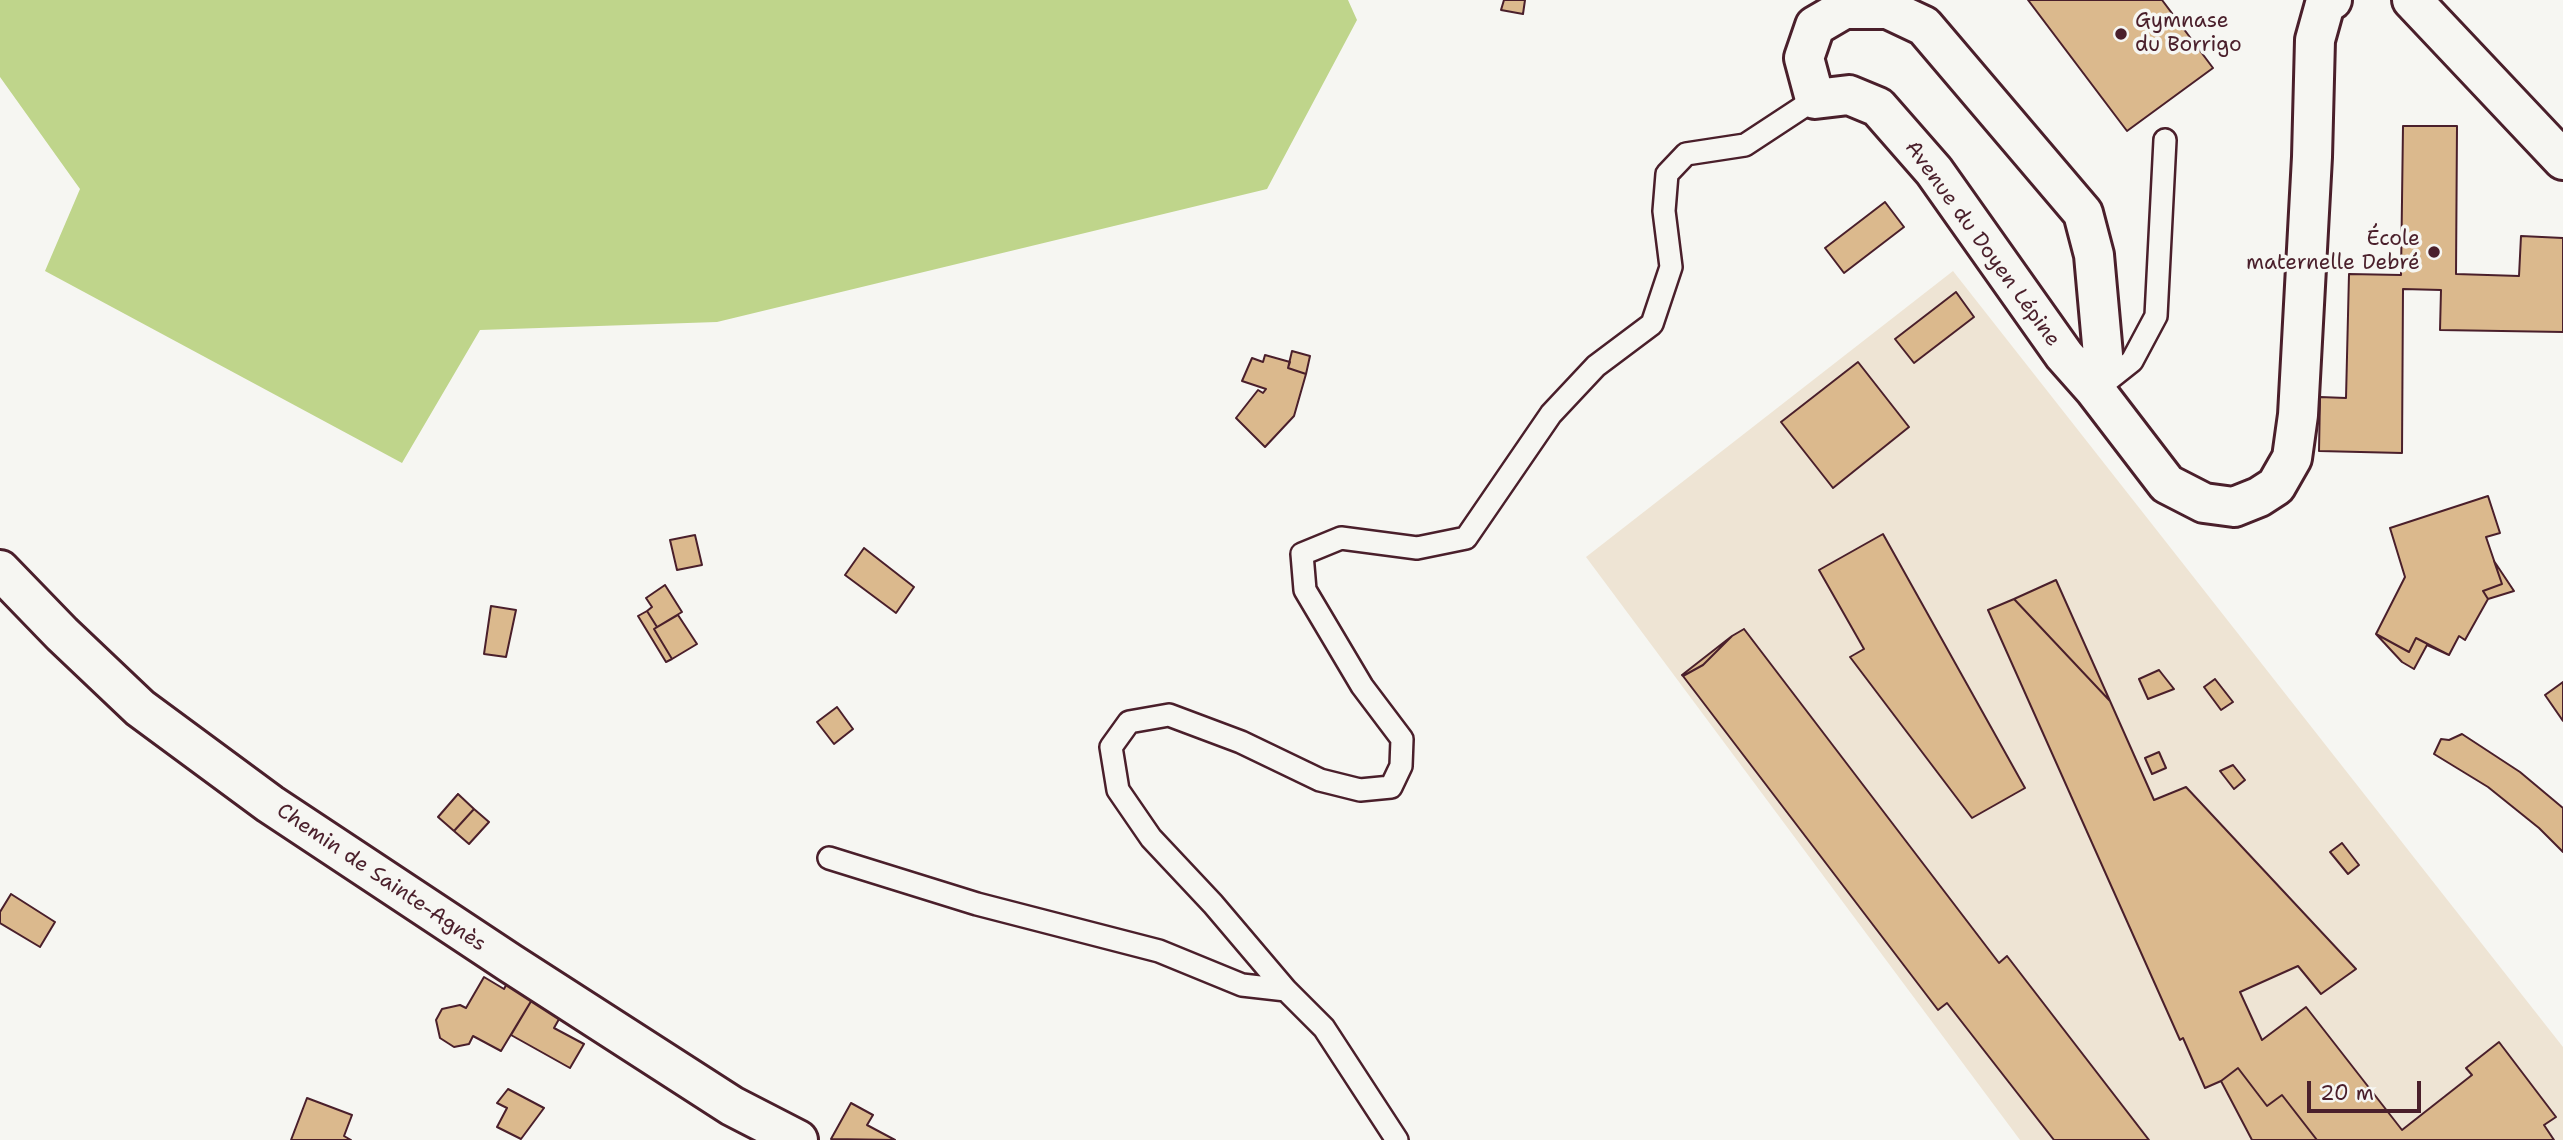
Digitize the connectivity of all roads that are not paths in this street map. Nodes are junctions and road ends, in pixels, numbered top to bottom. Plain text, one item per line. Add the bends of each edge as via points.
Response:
1 (2332, 0) edge
2 (2412, 0) edge
3 (1815, 99) junction
4 (2165, 140) dead end
5 (2563, 160) edge
6 (2095, 390) junction
7 (0, 570) edge
8 (829, 858) dead end
9 (1286, 990) junction
10 (798, 1140) edge
11 (1397, 1140) edge

1 - 6 street, Avenue du Doyen Lépine via 2325,4 2315,40 2298,415 2292,458 2276,486 2234,507 2204,503 2167,484
2 - 5 street
3 - 6 street, Avenue du Doyen Lépine via 1849,95 1878,107 1934,171 2064,355
3 - 6 street via 1804,58 1815,26 1844,9 1888,9 1924,26 2083,213 2094,255 2104,355
3 - 9 lane via 1745,145 1686,154 1667,174 1664,211 1671,267 1652,324 1596,366 1551,414 1466,538 1417,548 1341,538 1302,554 1305,590 1362,686 1402,739 1401,766 1391,787 1360,790 1320,780 1241,742 1169,715 1129,722 1111,747 1118,790 1151,838
4 - 6 lane via 2155,316 2132,361
7 - 10 street, Chemin de Sainte-Agnès via 140,708 270,804 732,1106
8 - 9 lane via 977,904 1159,951 1242,985
9 - 11 lane via 1324,1028

